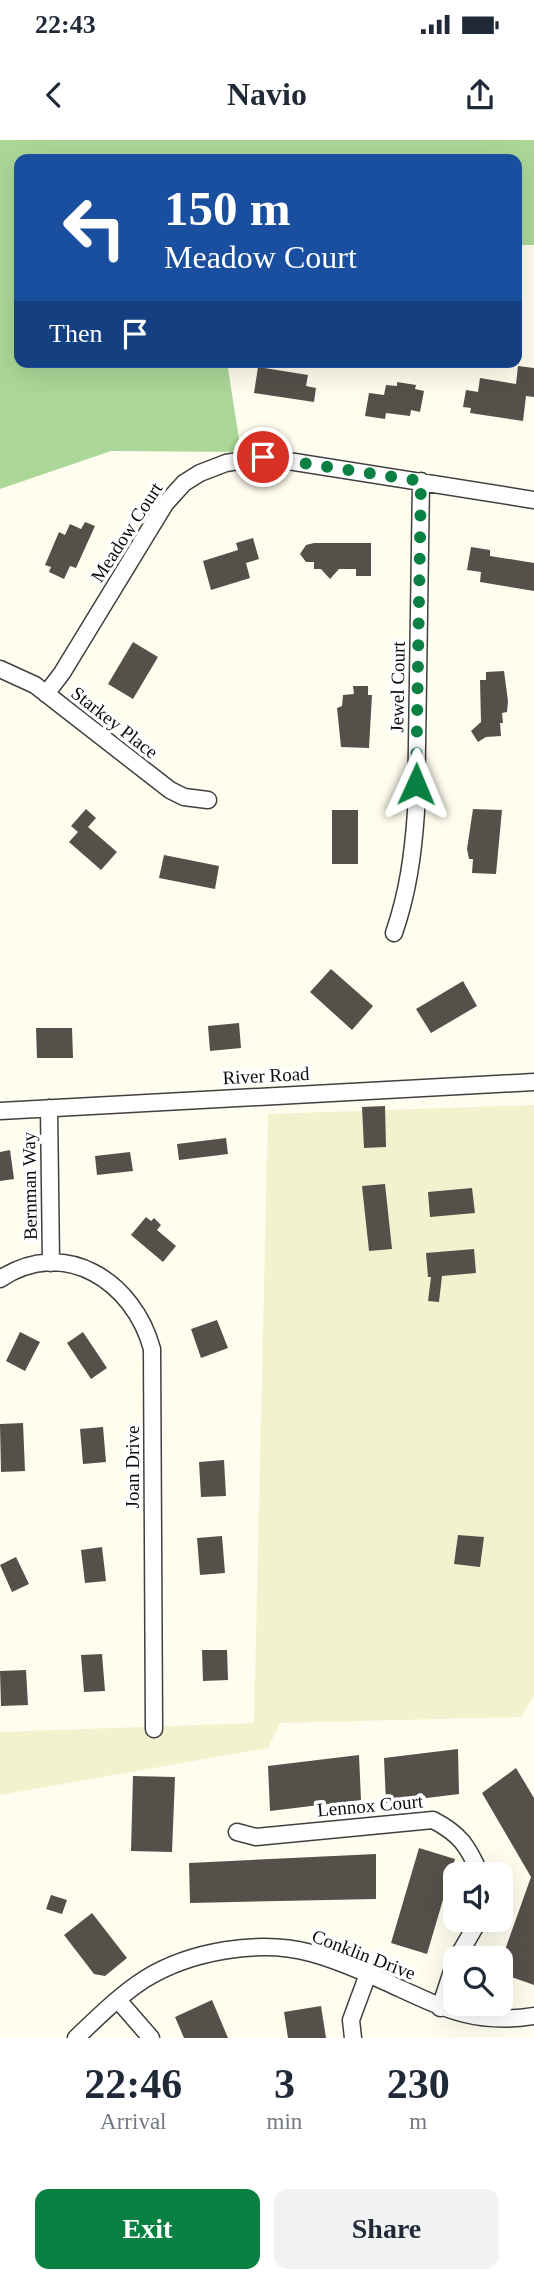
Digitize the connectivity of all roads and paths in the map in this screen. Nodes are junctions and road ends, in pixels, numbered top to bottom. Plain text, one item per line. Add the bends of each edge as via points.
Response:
1 (421, 481) junction
2 (534, 500) edge
3 (0, 669) edge
4 (46, 694) junction
5 (208, 800) dead end
6 (394, 933) dead end
7 (534, 1082) edge
8 (49, 1108) junction
9 (0, 1111) edge
10 (51, 1263) junction
11 (0, 1279) edge
12 (154, 1728) dead end
13 (237, 1832) dead end
14 (475, 1862) edge
15 (369, 1974) junction
16 (443, 1997) edge
17 (117, 2000) junction
18 (439, 2008) junction
19 (534, 2016) edge
20 (76, 2038) edge
21 (151, 2038) edge
22 (353, 2038) edge

1 - 2 street, Meadow Court
1 - 4 street, Meadow Court via 263,457 200,473 165,504
1 - 6 street, Jewel Court via 413,865
3 - 4 street, Starkey Place
4 - 5 street, Starkey Place via 170,790
7 - 8 street, River Road
8 - 9 street, River Road
8 - 10 street, Bernman Way
10 - 11 street via 18,1269
10 - 12 street, Joan Drive via 91,1271 115,1286 139,1314 152,1349
13 - 14 street, Lennox Court via 256,1837 433,1820 456,1833
15 - 17 street, Conklin Drive via 301,1951 236,1951 172,1965
15 - 18 street, Conklin Drive
15 - 22 street via 351,2020
16 - 18 street
17 - 20 street, Conklin Drive
17 - 21 street
18 - 19 street, Conklin Drive via 480,2018

